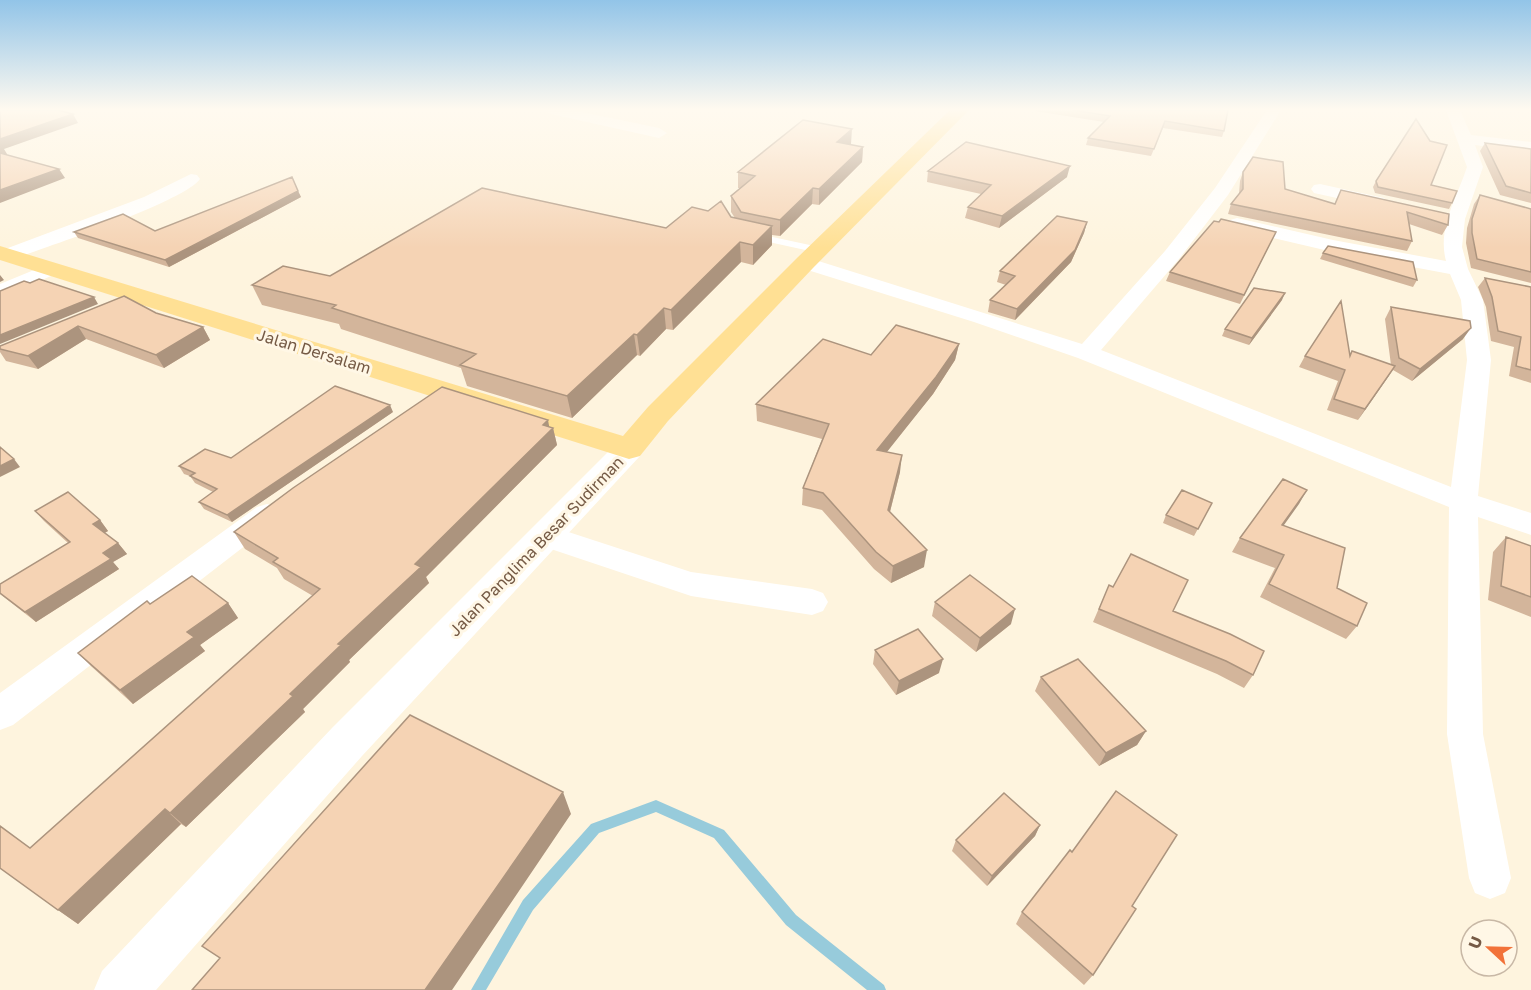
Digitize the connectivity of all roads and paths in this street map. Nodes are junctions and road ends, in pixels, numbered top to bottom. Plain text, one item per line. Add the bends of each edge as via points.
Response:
1 (913, 156) edge
2 (1244, 156) edge
3 (1471, 156) edge
4 (191, 179) dead end
5 (1320, 189) dead end
6 (1467, 194) junction
7 (1488, 200) edge
8 (1399, 206) edge
9 (1434, 214) edge
10 (1202, 216) junction
11 (1456, 219) junction
12 (740, 233) edge
13 (4, 254) edge
14 (812, 256) junction
15 (51, 269) junction
16 (1460, 272) junction
17 (1485, 280) edge
18 (0, 292) edge
19 (137, 296) junction
20 (105, 309) edge
21 (1086, 353) junction
22 (444, 392) junction
23 (415, 411) edge
24 (629, 449) junction
25 (291, 495) edge
26 (1463, 503) junction
27 (1531, 524) edge
28 (547, 536) junction
29 (812, 602) dead end
30 (0, 714) edge
31 (1490, 878) dead end
32 (121, 990) edge

1 - 14 main road, Jalan Panglima Besar Sudirman
2 - 10 street
3 - 6 street via 1475,167
4 - 13 street via 150,201
5 - 8 street
6 - 7 street
6 - 11 street
9 - 11 street
10 - 16 street
10 - 21 street
11 - 16 street via 1452,247
12 - 14 lane
13 - 15 main road, Jalan Dersalam
14 - 21 street
14 - 24 main road, Jalan Panglima Besar Sudirman via 658,414
15 - 18 street
15 - 19 main road, Jalan Dersalam
16 - 17 street
16 - 26 street via 1472,300 1479,360
19 - 20 street
19 - 22 main road, Jalan Dersalam
21 - 26 street
22 - 23 street
22 - 24 main road, Jalan Dersalam
24 - 28 main road, Jalan Panglima Besar Sudirman
25 - 30 street
26 - 27 street
26 - 31 street via 1465,734
28 - 29 street via 691,584
28 - 32 main road, Jalan Panglima Besar Sudirman via 347,742

